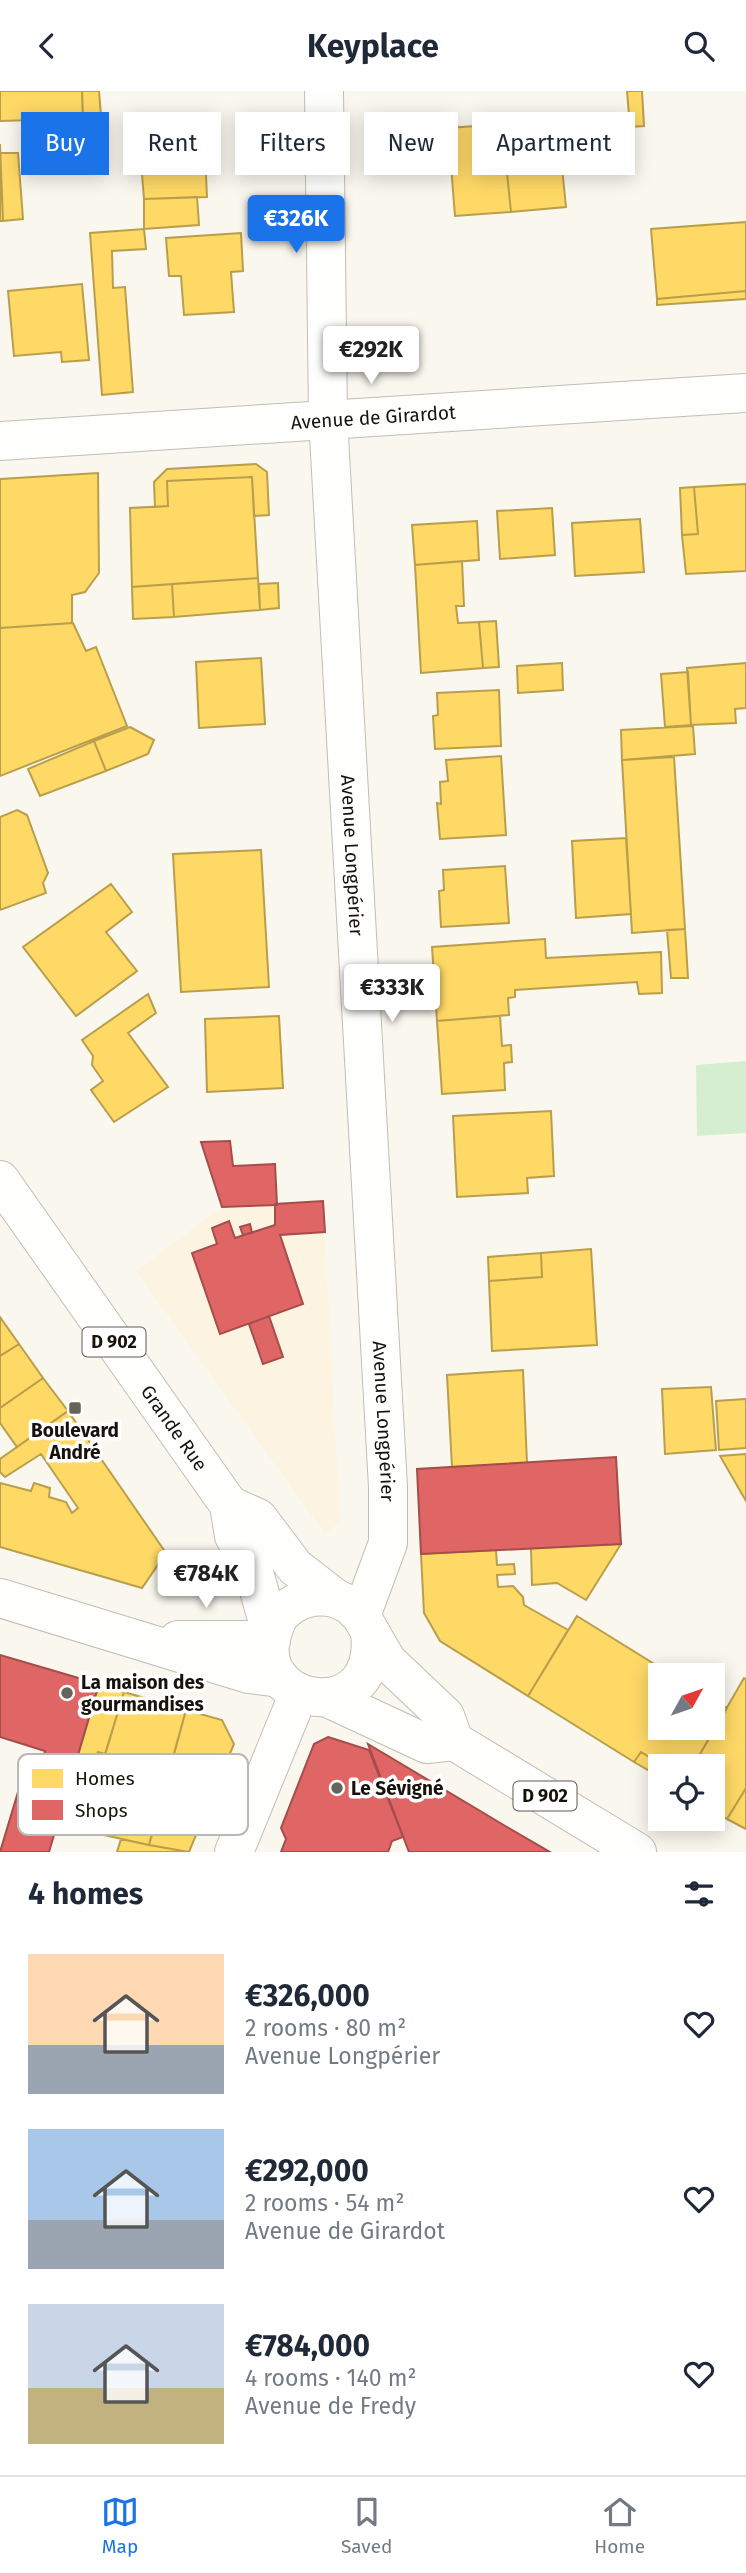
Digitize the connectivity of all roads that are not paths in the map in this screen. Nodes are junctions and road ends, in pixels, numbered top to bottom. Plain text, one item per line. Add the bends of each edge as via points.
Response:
1 (324, 91) edge
2 (746, 393) edge
3 (328, 418) junction
4 (0, 441) edge
5 (0, 1180) edge
6 (229, 1504) junction
7 (0, 1598) edge
8 (355, 1615) junction
9 (271, 1636) junction
10 (141, 1640) junction
11 (303, 1690) junction
12 (454, 1741) junction
13 (248, 1819) edge
14 (241, 1835) edge
15 (234, 1852) edge
16 (637, 1852) edge

1 - 3 street, Avenue Longpérier
2 - 3 street, Avenue de Girardot
3 - 4 street, Avenue de Girardot
3 - 8 street, Avenue Longpérier via 388,1487 388,1543
5 - 6 street, Grande Rue / D 902
6 - 8 street, Grande Rue via 258,1518 295,1567
6 - 9 street, Grande Rue via 234,1536 253,1569
7 - 10 street
8 - 9 street via 319,1595 289,1606
8 - 11 street via 372,1649 359,1682 344,1693
8 - 12 street, Grande Rue via 387,1661 444,1716
9 - 10 street
9 - 11 street, Grande Rue via 272,1664
10 - 11 street
11 - 12 street via 427,1744
11 - 13 street
12 - 16 street, D 902
14 - 15 street

